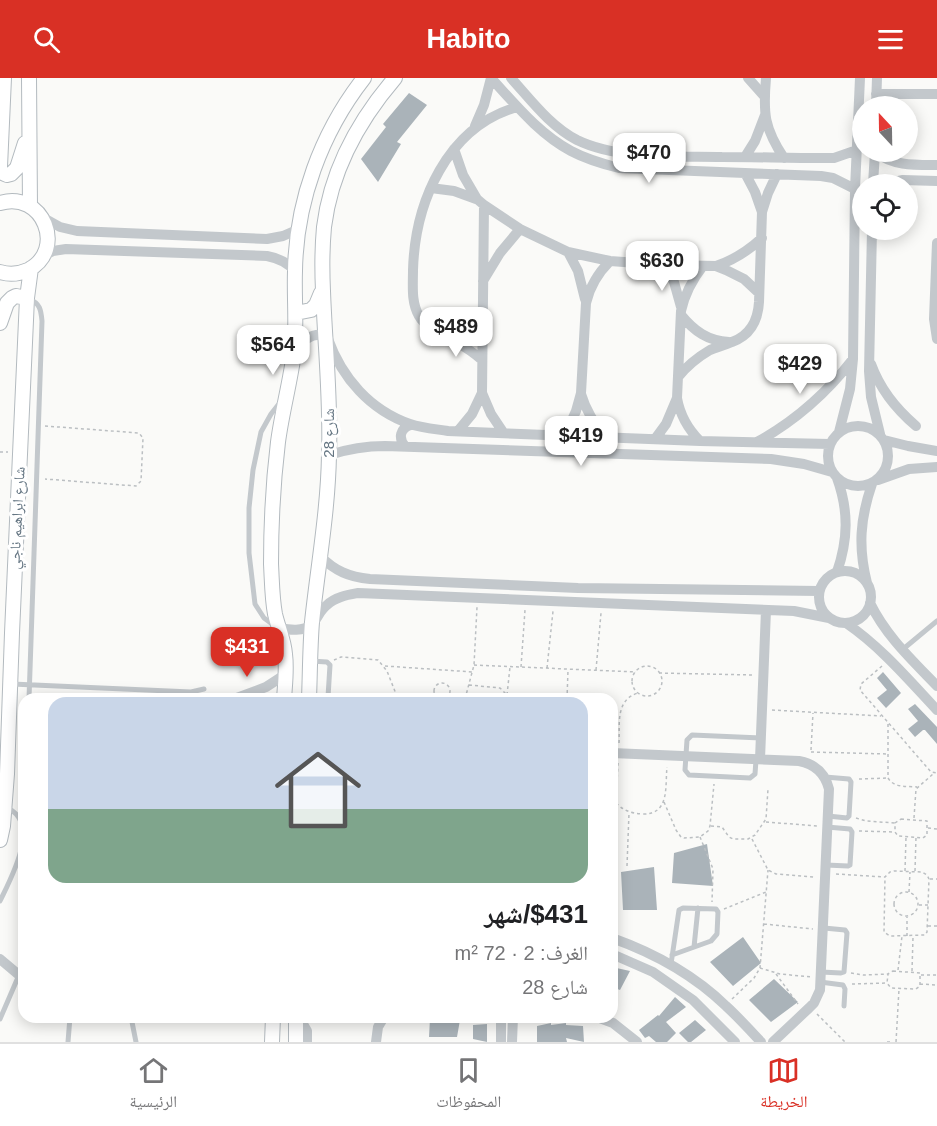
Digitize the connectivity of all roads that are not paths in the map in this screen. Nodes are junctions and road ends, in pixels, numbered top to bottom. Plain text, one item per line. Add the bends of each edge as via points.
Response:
1 (4, 78) edge
2 (29, 78) edge
3 (364, 78) edge
4 (396, 78) edge
5 (491, 78) edge
6 (511, 78) edge
7 (748, 78) edge
8 (766, 78) edge
9 (860, 78) edge
10 (877, 78) edge
11 (876, 94) joint
12 (937, 94) edge
13 (764, 96) junction
14 (859, 96) edge
15 (517, 107) junction
16 (765, 114) junction
17 (29, 128) junction
18 (473, 129) junction
19 (454, 149) junction
20 (852, 152) edge
21 (677, 156) junction
22 (745, 157) junction
23 (784, 158) junction
24 (822, 158) junction
25 (891, 162) edge
26 (921, 165) junction
27 (937, 165) edge
28 (0, 167) edge
29 (676, 171) junction
30 (0, 172) edge
31 (745, 173) junction
32 (777, 174) junction
33 (821, 176) junction
34 (918, 179) edge
35 (921, 179) junction
36 (937, 181) edge
37 (852, 187) edge
38 (430, 188) junction
39 (480, 202) junction
40 (0, 203) edge
41 (30, 206) junction
42 (762, 212) junction
43 (42, 217) junction
44 (299, 229) junction
45 (520, 229) junction
46 (110, 233) junction
47 (937, 234) edge
48 (762, 238) junction
49 (251, 239) junction
50 (854, 240) edge
51 (872, 240) edge
52 (937, 243) edge
53 (109, 251) junction
54 (568, 252) junction
55 (42, 256) junction
56 (250, 256) junction
57 (610, 261) junction
58 (665, 265) junction
59 (703, 266) junction
60 (716, 266) junction
61 (31, 268) junction
62 (295, 271) junction
63 (0, 272) edge
64 (483, 281) junction
65 (323, 290) junction
66 (759, 293) junction
67 (27, 298) junction
68 (586, 303) junction
69 (296, 309) junction
70 (681, 313) junction
71 (483, 320) junction
72 (0, 323) edge
73 (324, 335) junction
74 (444, 335) junction
75 (937, 339) edge
76 (733, 342) junction
77 (294, 353) junction
78 (869, 358) junction
79 (853, 359) junction
80 (483, 360) junction
81 (678, 377) junction
82 (482, 393) junction
83 (581, 393) junction
84 (286, 397) junction
85 (677, 398) junction
86 (411, 425) junction
87 (916, 426) dead end
88 (458, 431) junction
89 (503, 432) junction
90 (839, 432) junction
91 (561, 435) junction
92 (606, 437) junction
93 (882, 437) junction
94 (655, 439) junction
95 (700, 441) junction
96 (757, 442) junction
97 (830, 444) junction
98 (405, 446) junction
99 (937, 451) edge
100 (329, 455) junction
101 (937, 467) edge
102 (835, 475) junction
103 (875, 482) junction
104 (320, 556) junction
105 (837, 572) junction
106 (370, 579) junction
107 (867, 583) junction
108 (578, 588) junction
109 (819, 591) junction
110 (369, 593) junction
111 (577, 602) junction
112 (870, 603) junction
113 (766, 610) junction
114 (829, 618) junction
115 (937, 621) edge
116 (846, 623) junction
117 (312, 624) junction
118 (279, 628) junction
119 (902, 650) junction
120 (310, 660) junction
121 (286, 674) junction
122 (10, 684) junction
123 (29, 685) junction
124 (937, 686) edge
125 (204, 689) dead end
126 (29, 693) edge
127 (250, 693) edge
128 (284, 693) edge
129 (309, 693) edge
130 (328, 693) edge
131 (937, 710) edge
132 (761, 738) junction
133 (618, 754) edge
134 (686, 756) junction
135 (758, 758) junction
136 (825, 777) junction
137 (4, 807) junction
138 (18, 817) edge
139 (828, 822) junction
140 (0, 840) edge
141 (18, 859) edge
142 (825, 872) junction
143 (0, 901) edge
144 (698, 908) junction
145 (823, 929) junction
146 (618, 940) edge
147 (693, 947) junction
148 (618, 957) edge
149 (0, 959) edge
150 (671, 960) junction
151 (18, 974) edge
152 (821, 977) junction
153 (18, 982) edge
154 (844, 1006) dead end
155 (0, 1019) edge
156 (70, 1023) edge
157 (132, 1023) edge
158 (273, 1023) edge
159 (298, 1023) edge
160 (302, 1023) edge
161 (380, 1023) edge
162 (501, 1023) edge
163 (513, 1023) edge
164 (613, 1023) edge
165 (68, 1042) edge
166 (136, 1042) edge
167 (272, 1042) edge
168 (296, 1042) edge
169 (307, 1042) edge
170 (376, 1042) edge
171 (501, 1042) edge
172 (512, 1042) edge
173 (637, 1042) edge
174 (735, 1042) edge
175 (761, 1042) edge
176 (773, 1042) edge

1 - 28 street
2 - 17 street
3 - 44 street via 325,142 313,170
4 - 65 street, شارع 28 via 354,135 341,164 324,226
5 - 15 street
5 - 18 street
6 - 21 street via 543,114 576,139 626,153
7 - 13 street
8 - 13 street
9 - 14 street
10 - 11 street
11 - 12 street
13 - 16 street
15 - 18 street
15 - 29 street via 553,139 592,160 620,168
16 - 22 street
16 - 23 street
17 - 30 street via 17,168 7,175
17 - 41 street
18 - 19 street
19 - 38 street
19 - 39 street via 463,175
20 - 24 street
21 - 22 street
21 - 29 street
22 - 23 street
23 - 24 street
24 - 33 street
25 - 26 street
26 - 27 street
26 - 35 street
29 - 31 street
31 - 32 street
31 - 42 street
32 - 33 street
32 - 42 street
33 - 37 street
34 - 35 street
35 - 36 street
38 - 39 street via 454,191
38 - 74 street via 413,263 413,303 419,317
39 - 45 street
39 - 64 street
40 - 41 street via 13,201
41 - 43 street
42 - 48 street
43 - 46 street via 68,230
43 - 55 street via 48,241
44 - 49 street via 275,238
44 - 62 street
45 - 54 street
45 - 64 street
46 - 49 street
46 - 53 street
47 - 52 street
48 - 60 street via 746,252
48 - 66 street
49 - 56 street
50 - 79 street
51 - 78 street
52 - 75 street
53 - 55 street via 66,249
53 - 56 street
54 - 57 street
54 - 68 street
55 - 61 street
56 - 62 street via 279,259
57 - 58 street
57 - 68 street via 592,284
58 - 59 street
58 - 70 street via 674,282
59 - 60 street
59 - 70 street via 691,282
60 - 66 street via 744,279
61 - 63 street
61 - 67 street, شارع ابراهيم ناجي
62 - 69 street
64 - 71 street
65 - 69 street via 314,308 301,312
65 - 73 street, شارع 28
66 - 76 street via 755,322 750,331
67 - 72 street via 12,298
67 - 122 street, شارع ابراهيم ناجي
67 - 123 lane via 36,301 41,313
68 - 83 street
69 - 77 street
70 - 76 street via 703,335
70 - 81 street
71 - 74 street
71 - 80 street
73 - 77 street via 306,338
73 - 86 street via 356,389 376,406
73 - 100 street, شارع 28
74 - 80 street
76 - 81 street via 702,355
77 - 84 street
78 - 87 street via 891,401
78 - 93 street via 871,397
79 - 90 street
79 - 96 street via 803,412
80 - 82 street
81 - 85 street
82 - 88 street
82 - 89 street
83 - 91 street via 572,420
83 - 92 street via 588,412
84 - 118 street via 271,534 272,596
84 - 118 lane via 261,432 249,520 255,604 264,618
85 - 94 street
85 - 95 street via 687,426
86 - 88 street
86 - 98 street via 401,434
88 - 89 street
89 - 91 street
90 - 93 street via 860,426
90 - 97 street
91 - 92 street
92 - 94 street
93 - 99 street
93 - 103 street via 888,448 888,465
94 - 95 street
95 - 96 street
96 - 97 street
97 - 102 street via 828,458
98 - 100 street via 362,446
98 - 102 street via 771,459 804,464
100 - 104 street, شارع 28
101 - 103 street via 909,469
102 - 103 street via 854,486
102 - 105 street via 845,504 846,525
103 - 107 street via 866,500 861,533
104 - 106 street via 348,576
104 - 117 street, شارع 28
105 - 107 street via 857,574
105 - 109 street via 826,579
106 - 108 street
106 - 110 street
107 - 112 street
108 - 109 street
108 - 111 street
109 - 114 street via 820,606
110 - 111 street
110 - 117 street via 348,595 329,603
111 - 113 street
112 - 116 street via 859,619
112 - 119 street
113 - 114 street
113 - 132 street
114 - 116 street
115 - 119 lane
116 - 131 street via 872,642
117 - 118 street via 295,630
117 - 120 street, شارع 28
118 - 121 street
119 - 124 street
120 - 121 street via 294,665
120 - 129 street, شارع 28
120 - 130 lane via 329,664
121 - 127 street
121 - 128 street
122 - 123 lane
122 - 137 street, شارع ابراهيم ناجي
123 - 125 lane via 191,693
123 - 126 lane
132 - 134 lane via 692,735 687,740
132 - 135 street
133 - 134 street
134 - 135 street
134 - 135 lane via 687,774 715,777 752,777
135 - 136 street via 807,762
136 - 139 street via 829,789
136 - 139 lane via 851,782 850,815
137 - 138 lane
137 - 140 street, شارع ابراهيم ناجي
139 - 142 street
139 - 142 lane via 852,832 850,865
141 - 143 lane
142 - 145 street
144 - 147 lane
144 - 147 lane via 715,910 717,934 711,941
144 - 150 lane via 679,910
145 - 152 street
145 - 152 lane via 847,932 845,970
146 - 150 street
147 - 150 lane
148 - 174 street via 653,972 693,1000
149 - 151 street
150 - 175 street via 726,1005
152 - 154 lane via 843,986
152 - 176 street via 817,996 807,1010
153 - 155 lane
156 - 165 lane
157 - 166 lane
158 - 167 street
159 - 168 street
160 - 169 street
161 - 170 street
162 - 171 street
163 - 172 street
164 - 173 street

